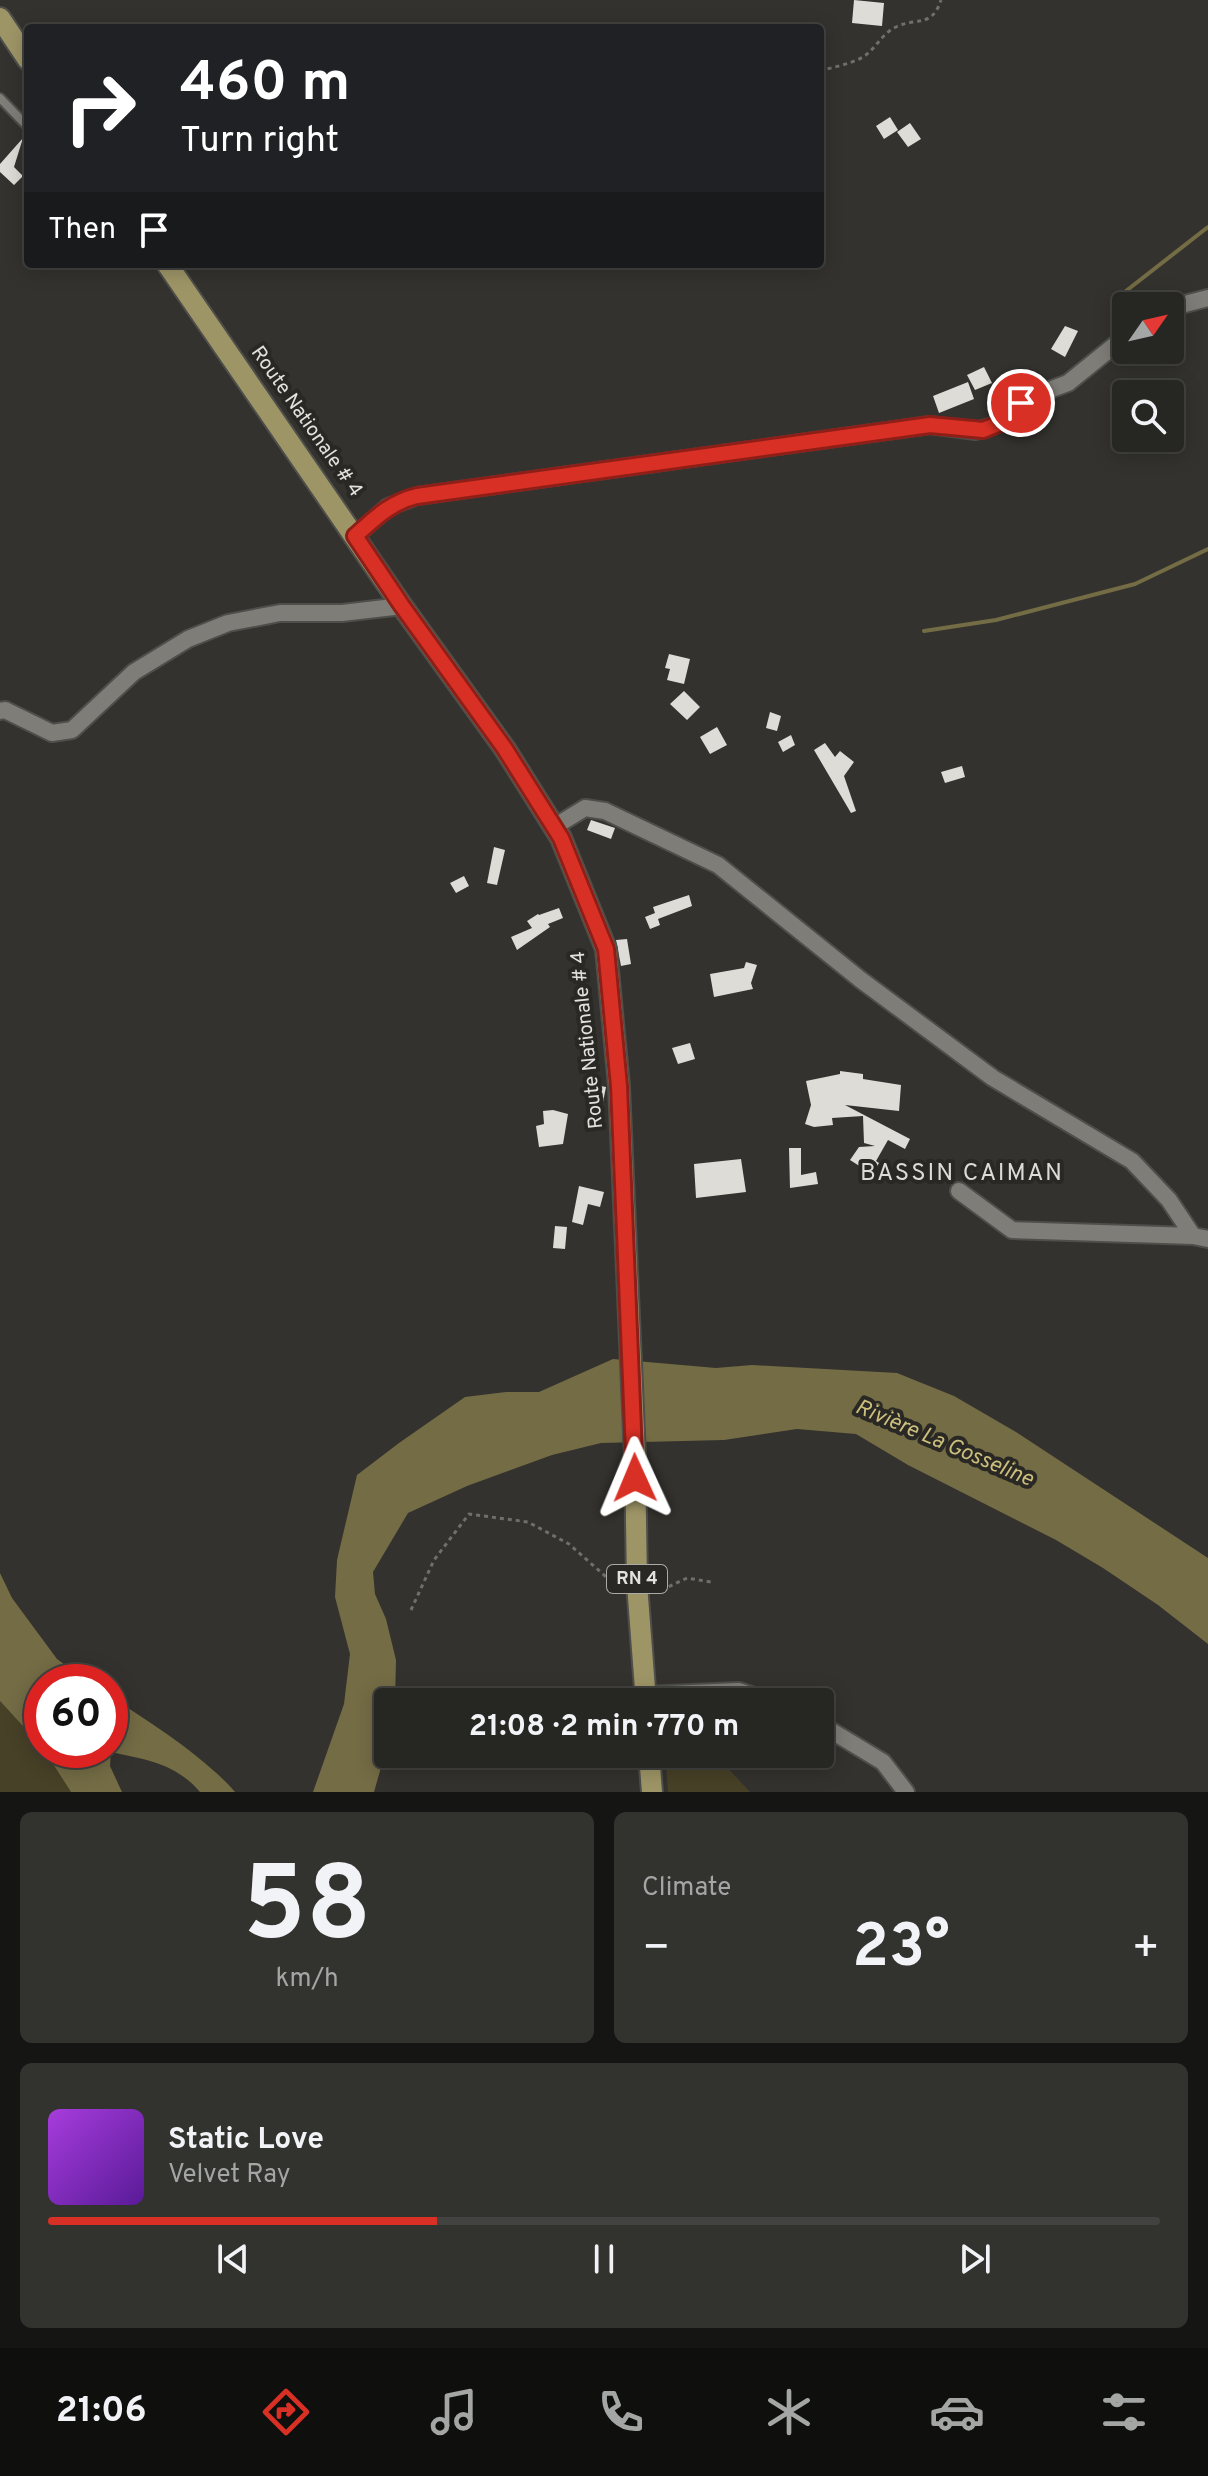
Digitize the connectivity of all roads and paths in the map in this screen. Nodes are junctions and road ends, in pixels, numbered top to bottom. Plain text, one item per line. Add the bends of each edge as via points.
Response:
1 (941, 0) edge
2 (0, 18) edge
3 (24, 54) edge
4 (824, 70) edge
5 (0, 98) edge
6 (24, 123) edge
7 (170, 268) edge
8 (1208, 298) edge
9 (1184, 304) edge
10 (1112, 347) edge
11 (355, 536) junction
12 (402, 606) junction
13 (0, 711) edge
14 (554, 827) junction
15 (959, 1191) dead end
16 (1200, 1237) edge
17 (711, 1582) dead end
18 (637, 1584) junction
19 (639, 1606) junction
20 (411, 1610) dead end
21 (645, 1688) edge
22 (834, 1732) edge
23 (650, 1768) edge
24 (652, 1792) edge
25 (906, 1792) edge

1 - 4 path via 926,21 898,26 863,57
2 - 3 main road
5 - 6 lane
7 - 11 main road, Route Nationale # 4 / RN 4
8 - 9 street
10 - 11 street via 1068,383 1028,398 983,430 930,425 417,496 388,507
11 - 12 main road, Route Nationale # 4 / RN 4
12 - 13 street via 280,613 228,623 188,639 134,672 72,730 52,733
12 - 14 main road, Route Nationale # 4 / RN 4
14 - 16 street via 585,808 605,811 718,865 993,1078 1132,1161
14 - 18 main road, Route Nationale # 4 / RN 4 via 606,949 619,1086
15 - 16 street via 1012,1230
17 - 18 path via 687,1578 668,1587
18 - 19 main road, Route Nationale # 4 / RN 4
19 - 20 path via 569,1544 528,1522 469,1514 434,1560
19 - 21 main road, Route Nationale # 4 / RN 4
22 - 25 street via 883,1762
23 - 24 main road

